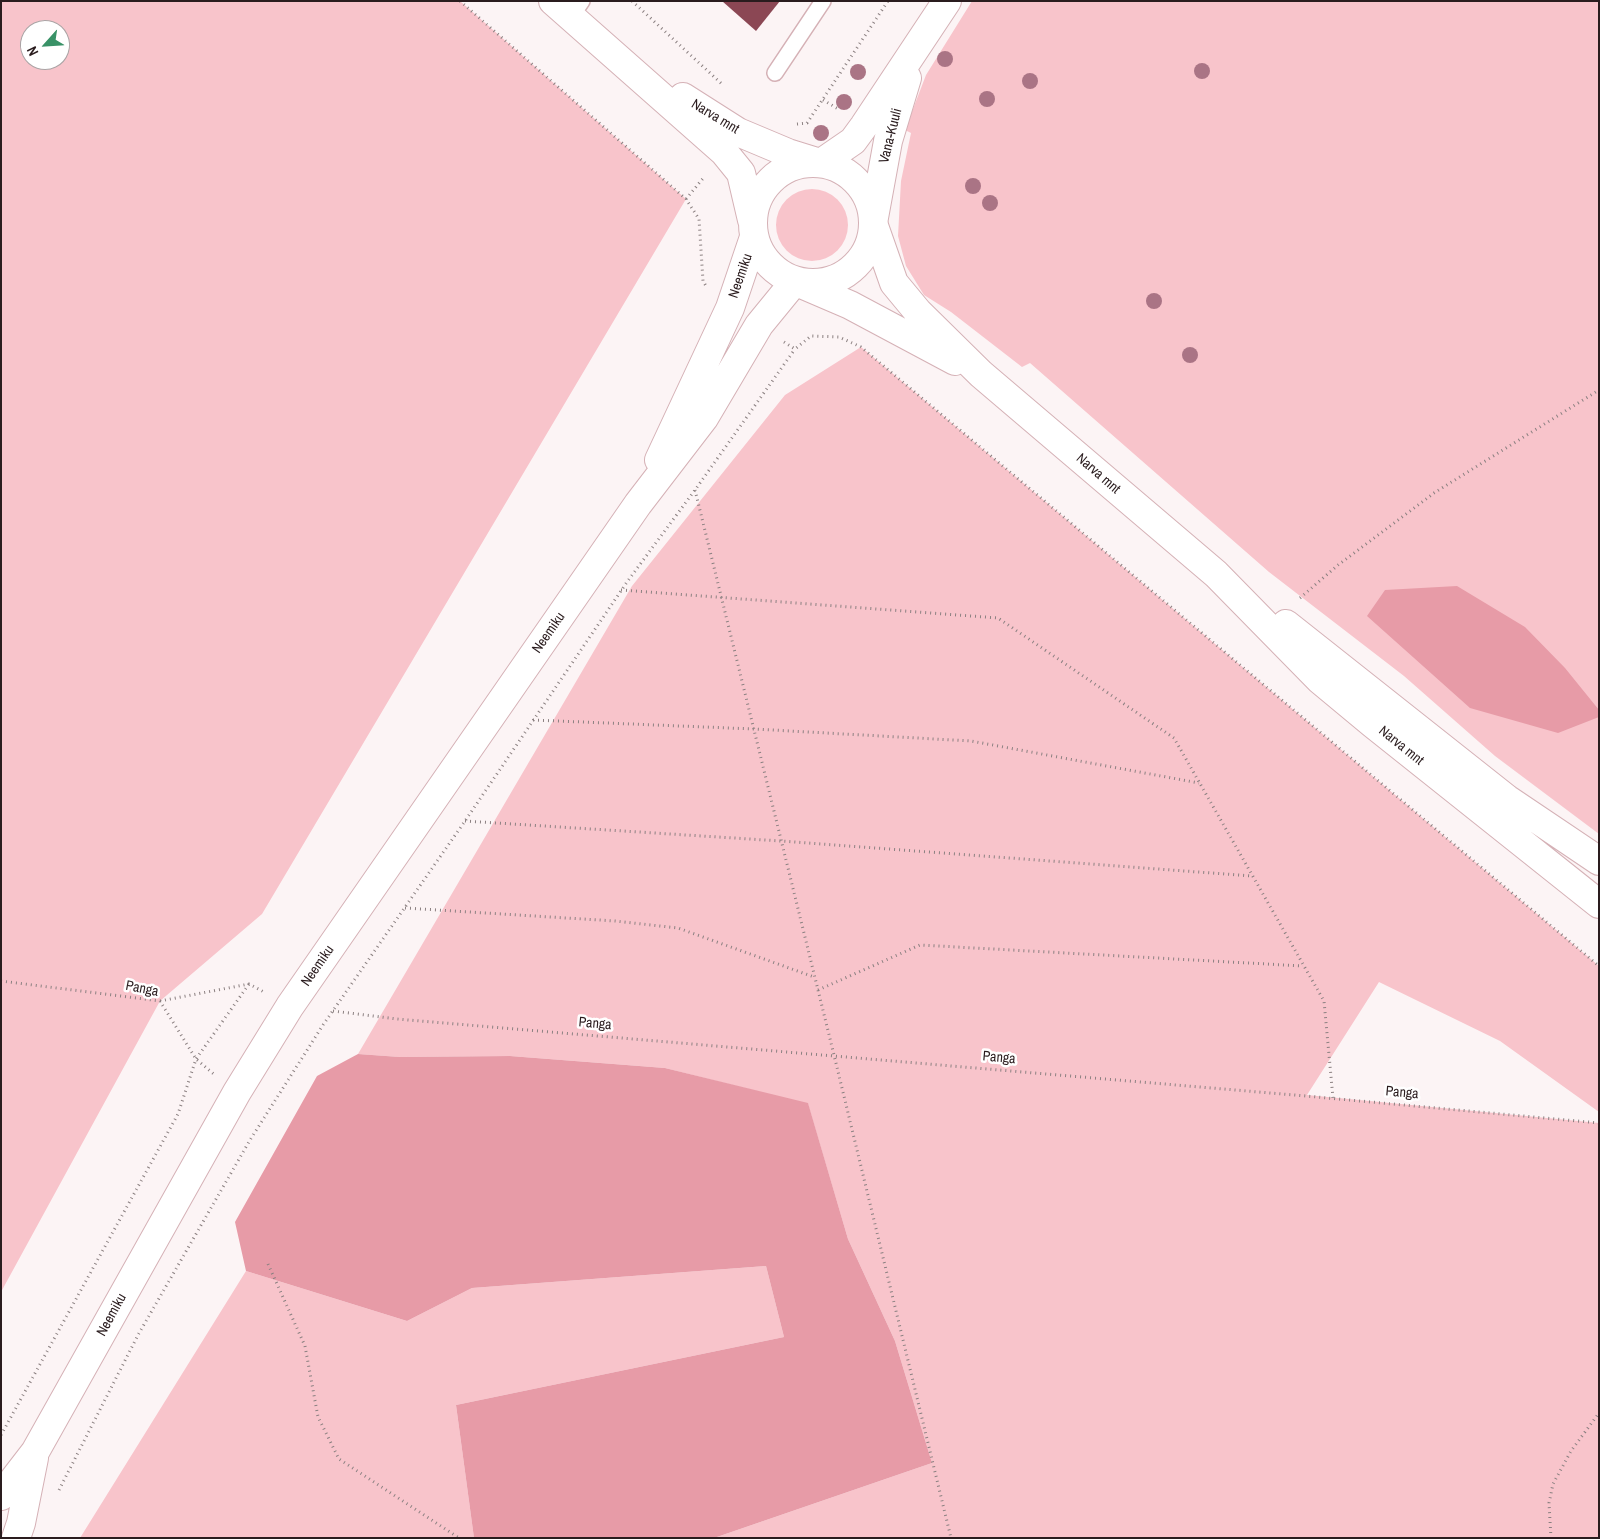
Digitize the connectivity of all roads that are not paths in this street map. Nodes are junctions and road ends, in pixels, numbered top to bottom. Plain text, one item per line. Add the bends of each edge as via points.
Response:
1 (823, 1) edge
2 (947, 1) edge
3 (569, 6) edge
4 (915, 50) junction
5 (616, 55) junction
6 (775, 73) dead end
7 (821, 163) junction
8 (873, 223) junction
9 (753, 229) junction
10 (795, 281) junction
11 (981, 374) junction
12 (638, 504) junction
13 (1216, 574) junction
14 (1599, 861) edge
15 (1599, 904) edge
16 (36, 1452) junction
17 (1, 1496) edge
18 (16, 1538) edge

1 - 6 lane
2 - 4 main road, Vana-Kuuli
3 - 5 main road, Narva mnt
4 - 7 main road, Vana-Kuuli via 853,141
4 - 8 main road, Vana-Kuuli via 888,141
5 - 7 main road, Narva mnt via 738,132
5 - 9 main road, Narva mnt via 724,152 741,172
7 - 8 main road via 840,170 856,182 867,197
7 - 9 main road via 801,164 782,171 767,184 757,201
8 - 10 main road via 872,237 864,255 851,270 834,280 815,283
8 - 11 main road, Narva mnt via 894,283 918,312
9 - 10 main road via 768,262
9 - 12 main road, Neemiku via 730,308
10 - 11 main road, Narva mnt via 850,305
10 - 12 main road, Neemiku via 759,325 704,418
11 - 13 main road, Narva mnt
12 - 16 main road, Neemiku via 295,998 237,1092
13 - 14 main road, Narva mnt via 1277,618 1507,799
13 - 15 main road, Narva mnt via 1320,680
16 - 17 main road, Neemiku
16 - 18 main road, Neemiku

